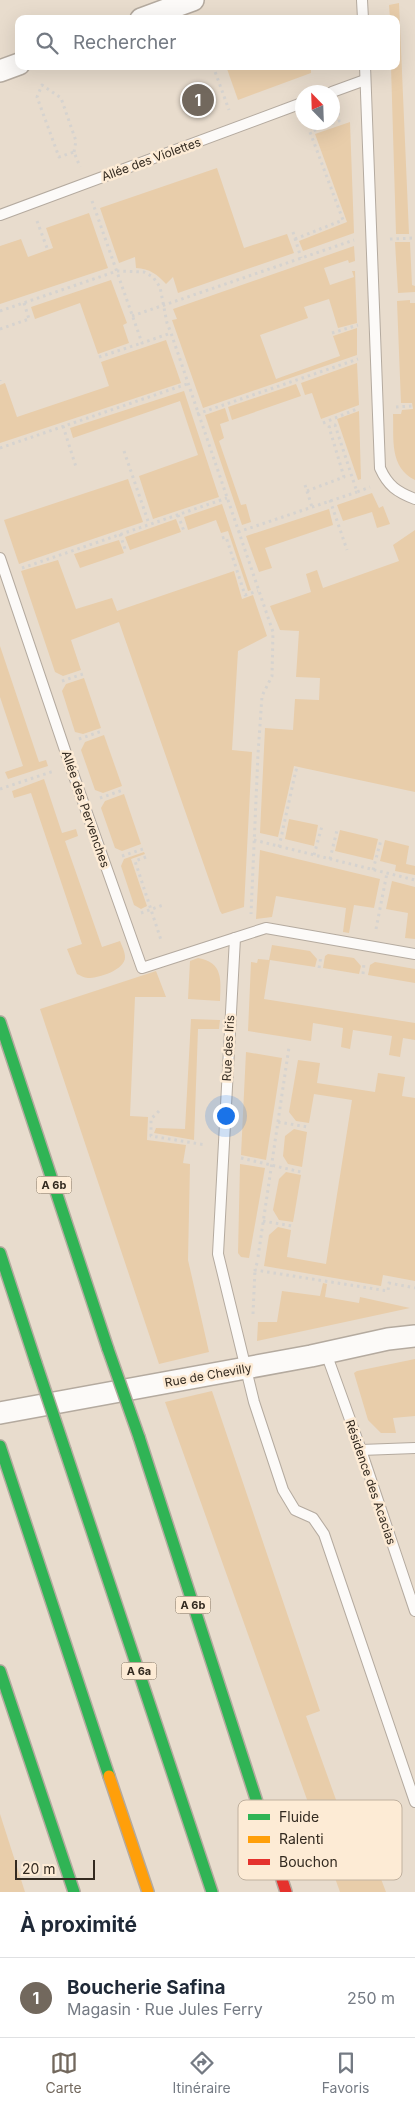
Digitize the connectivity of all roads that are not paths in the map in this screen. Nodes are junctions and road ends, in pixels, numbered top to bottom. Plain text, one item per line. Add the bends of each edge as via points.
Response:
1 (193, 0) edge
2 (362, 0) edge
3 (152, 15) edge
4 (363, 15) edge
5 (15, 65) edge
6 (365, 70) edge
7 (0, 71) edge
8 (365, 80) junction
9 (340, 90) edge
10 (295, 106) edge
11 (0, 215) edge
12 (415, 499) edge
13 (0, 558) edge
14 (235, 938) junction
15 (415, 954) edge
16 (0, 1022) edge
17 (0, 1254) edge
18 (415, 1336) edge
19 (326, 1353) junction
20 (246, 1368) junction
21 (0, 1413) edge
22 (0, 1446) edge
23 (415, 1448) edge
24 (361, 1450) junction
25 (415, 1611) edge
26 (0, 1671) edge
27 (256, 1800) edge
28 (415, 1802) edge
29 (282, 1880) edge
30 (74, 1892) edge
31 (148, 1892) edge
32 (212, 1892) edge
33 (286, 1892) edge

1 - 3 street
2 - 4 lane
5 - 7 street
6 - 8 lane
8 - 9 lane
8 - 12 lane via 380,468 385,480 398,493
10 - 11 lane, Allée des Violettes
13 - 14 lane, Allée des Pervenches via 142,968
14 - 15 lane via 266,928
14 - 20 lane, Rue des Iris via 218,1254
16 - 27 highway, A 6b, bridge
17 - 32 highway, A 6a, bridge
18 - 19 street, Rue de Chevilly
19 - 20 street, Rue de Chevilly
19 - 24 lane, Résidence des Acacias
20 - 21 street, Rue de Chevilly
20 - 28 lane, Rue des Iris via 283,1490 295,1510 313,1518 324,1534
22 - 31 highway
23 - 24 lane
24 - 25 lane, Résidence des Acacias
26 - 30 highway
29 - 33 highway, A 6b, bridge

